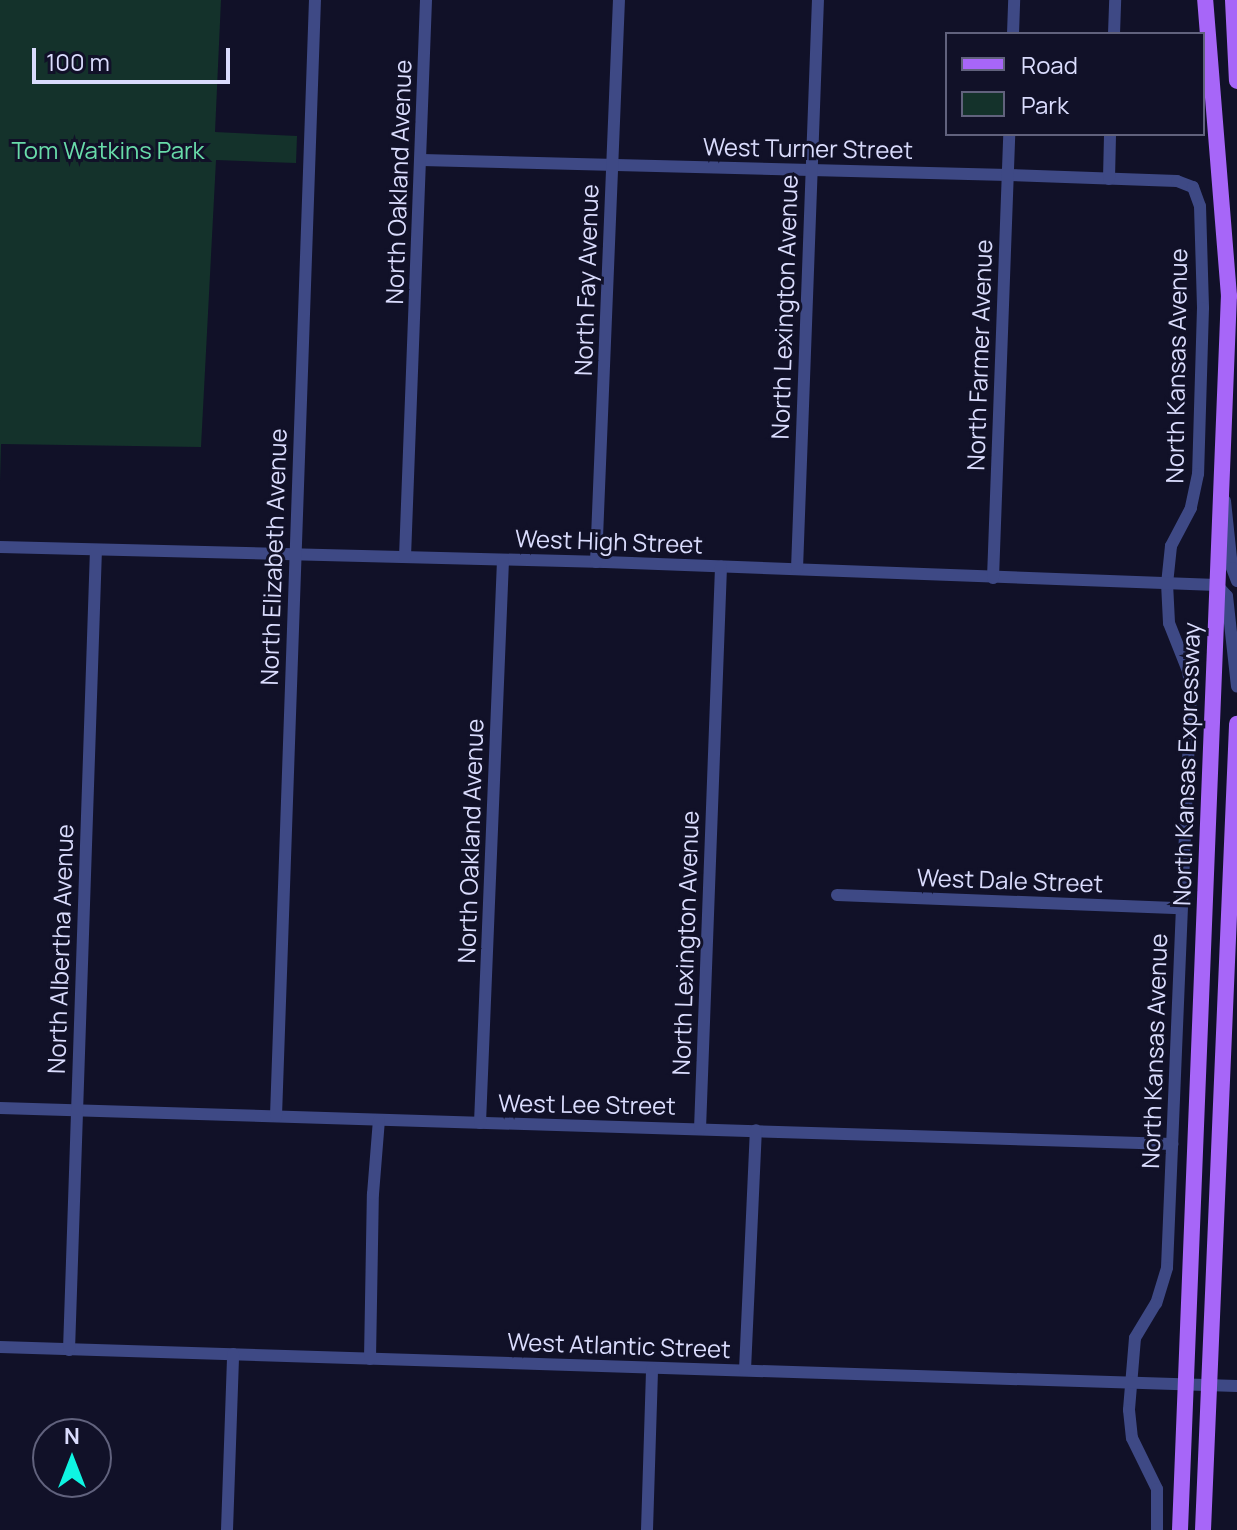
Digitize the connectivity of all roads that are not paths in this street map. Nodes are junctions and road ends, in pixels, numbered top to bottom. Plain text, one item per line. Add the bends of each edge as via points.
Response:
1 (315, 0) edge
2 (426, 0) edge
3 (619, 0) edge
4 (818, 0) edge
5 (1014, 0) edge
6 (1115, 0) edge
7 (1205, 0) edge
8 (1233, 0) edge
9 (1237, 17) edge
10 (1013, 32) edge
11 (1114, 32) edge
12 (1234, 37) junction
13 (1237, 81) edge
14 (1009, 136) edge
15 (1110, 136) edge
16 (422, 160) junction
17 (613, 166) junction
18 (811, 170) junction
19 (1008, 175) junction
20 (1109, 179) junction
21 (1193, 187) joint
22 (1220, 479) junction
23 (0, 547) edge
24 (96, 550) junction
25 (295, 553) junction
26 (405, 557) junction
27 (503, 560) junction
28 (596, 562) junction
29 (721, 566) junction
30 (797, 569) junction
31 (993, 578) junction
32 (1237, 581) edge
33 (1167, 583) junction
34 (1217, 585) junction
35 (1237, 686) edge
36 (1237, 724) edge
37 (837, 895) dead end
38 (1181, 908) junction
39 (0, 1108) edge
40 (76, 1109) junction
41 (276, 1116) junction
42 (379, 1120) junction
43 (480, 1123) junction
44 (700, 1129) junction
45 (756, 1130) junction
46 (1172, 1144) junction
47 (0, 1347) edge
48 (69, 1350) junction
49 (233, 1354) junction
50 (370, 1359) junction
51 (652, 1369) junction
52 (745, 1370) junction
53 (1130, 1384) junction
54 (1186, 1385) junction
55 (1211, 1385) junction
56 (1237, 1386) edge
57 (227, 1530) edge
58 (647, 1530) edge
59 (1157, 1530) edge
60 (1180, 1530) edge
61 (1203, 1530) edge

1 - 25 street, North Elizabeth Avenue
2 - 16 street, North Oakland Avenue
3 - 17 street, North Fay Avenue
4 - 18 street, North Lexington Avenue
5 - 10 street
6 - 11 street
7 - 22 main road, North Kansas Expressway via 1229,296
8 - 12 main road
9 - 12 main road
12 - 13 main road
14 - 19 street, North Farmer Avenue
15 - 20 street
16 - 17 street, West Turner Street
16 - 26 street, North Oakland Avenue
17 - 18 street, West Turner Street
17 - 28 street, North Fay Avenue
18 - 19 street, West Turner Street
18 - 30 street, North Lexington Avenue
19 - 20 street, West Turner Street
19 - 31 street, North Farmer Avenue
20 - 21 street, West Turner Street via 1177,181
21 - 33 street, North Kansas Avenue via 1200,206 1203,308 1198,474 1191,508 1171,546
22 - 32 street
22 - 34 main road, North Kansas Expressway
23 - 24 street, West High Street
24 - 25 street, West High Street
24 - 40 street, North Albertha Avenue
25 - 26 street, West High Street
25 - 41 street, North Elizabeth Avenue
26 - 27 street, West High Street
27 - 28 street, West High Street
27 - 43 street, North Oakland Avenue
28 - 29 street, West High Street
29 - 30 street, West High Street
29 - 44 street, North Lexington Avenue
30 - 31 street, West High Street
31 - 33 street, West High Street
33 - 34 street, West High Street
33 - 38 street, North Kansas Avenue via 1169,623 1191,690
34 - 35 street via 1227,596
34 - 54 main road, North Kansas Expressway
36 - 55 main road, North Kansas Expressway
37 - 38 street, West Dale Street
38 - 46 street, North Kansas Avenue
39 - 40 street, West Lee Street
40 - 41 street, West Lee Street
40 - 48 street, North Albertha Avenue
41 - 42 street, West Lee Street
42 - 43 street, West Lee Street
42 - 50 street
43 - 44 street, West Lee Street
44 - 45 street, West Lee Street
45 - 46 street, West Lee Street
45 - 52 street
46 - 53 street, North Kansas Avenue via 1167,1268 1156,1303 1135,1338
47 - 48 street, West Atlantic Street
48 - 49 street, West Atlantic Street
49 - 50 street, West Atlantic Street
49 - 57 street
50 - 51 street, West Atlantic Street
51 - 52 street, West Atlantic Street
51 - 58 street
52 - 53 street, West Atlantic Street
53 - 54 street, West Atlantic Street
53 - 59 street, North Kansas Avenue via 1132,1438 1157,1489
54 - 55 street, West Atlantic Street
54 - 60 main road, North Kansas Expressway
55 - 56 street, West Atlantic Street
55 - 61 main road, North Kansas Expressway

